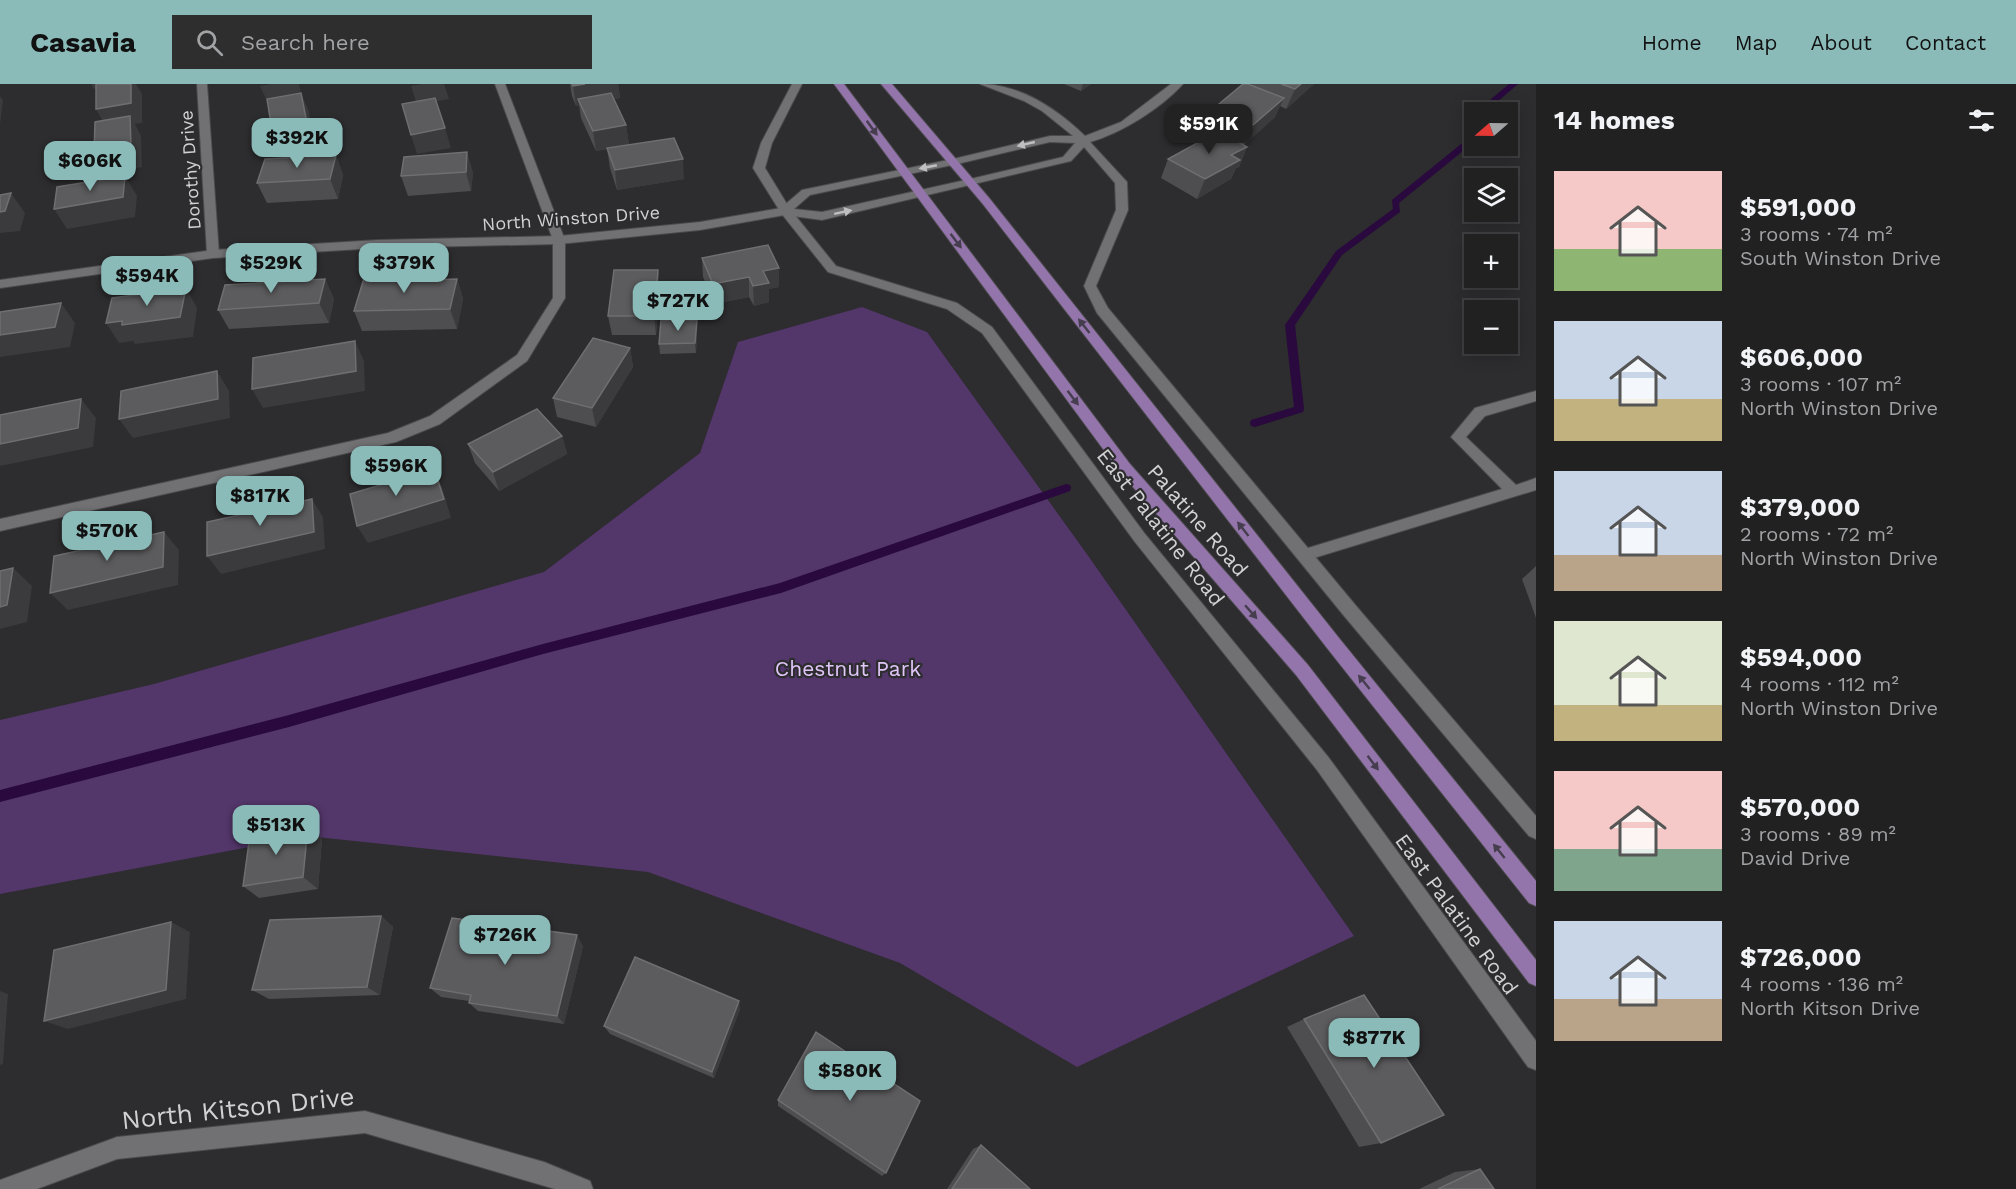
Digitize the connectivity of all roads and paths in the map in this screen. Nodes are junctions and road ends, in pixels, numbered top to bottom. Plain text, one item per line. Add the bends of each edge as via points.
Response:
1 (202, 84) edge
2 (500, 84) edge
3 (797, 84) edge
4 (839, 84) edge
5 (886, 84) edge
6 (985, 84) edge
7 (1178, 84) edge
8 (1084, 140) junction
9 (952, 162) junction
10 (904, 171) junction
11 (970, 182) junction
12 (921, 194) junction
13 (785, 211) junction
14 (559, 240) junction
15 (213, 254) junction
16 (0, 284) edge
17 (1536, 396) edge
18 (1536, 484) edge
19 (1513, 491) junction
20 (0, 525) edge
21 (1304, 555) junction
22 (1536, 830) edge
23 (1536, 896) edge
24 (1536, 976) edge
25 (1536, 1059) edge
26 (6, 1189) edge
27 (582, 1189) edge

1 - 15 street, Dorothy Drive
2 - 14 street
3 - 13 street, East Palatine Road via 762,147 759,168
4 -> 10 main road, Palatine Road
5 - 9 main road, Palatine Road
6 - 8 street via 1032,99
7 - 8 street via 1125,124
8 -> 9 street via 1050,139
8 - 11 street, North Winston Drive via 1067,159
8 - 21 street via 1121,182 1122,210 1090,286 1102,310
9 -> 10 street
9 - 11 main road, Palatine Road
10 - 12 main road, Palatine Road
10 - 13 street via 806,192
11 - 12 street, North Winston Drive
23 -> 11 main road, Palatine Road
13 -> 12 street, North Winston Drive via 822,216
12 -> 24 main road, Palatine Road via 1125,468 1302,670
13 - 14 street, North Winston Drive via 700,226
13 - 25 street, East Palatine Road via 832,269 952,306 987,330 1140,538 1323,764
14 - 15 street, North Winston Drive via 378,244
14 - 20 street via 559,298 522,358 435,420 391,438 337,452
15 - 16 street, North Winston Drive
17 - 19 street via 1480,412 1458,437
18 - 19 street
19 - 21 street
21 - 22 street
26 - 27 street, North Kitson Drive via 117,1148 365,1122 544,1173

